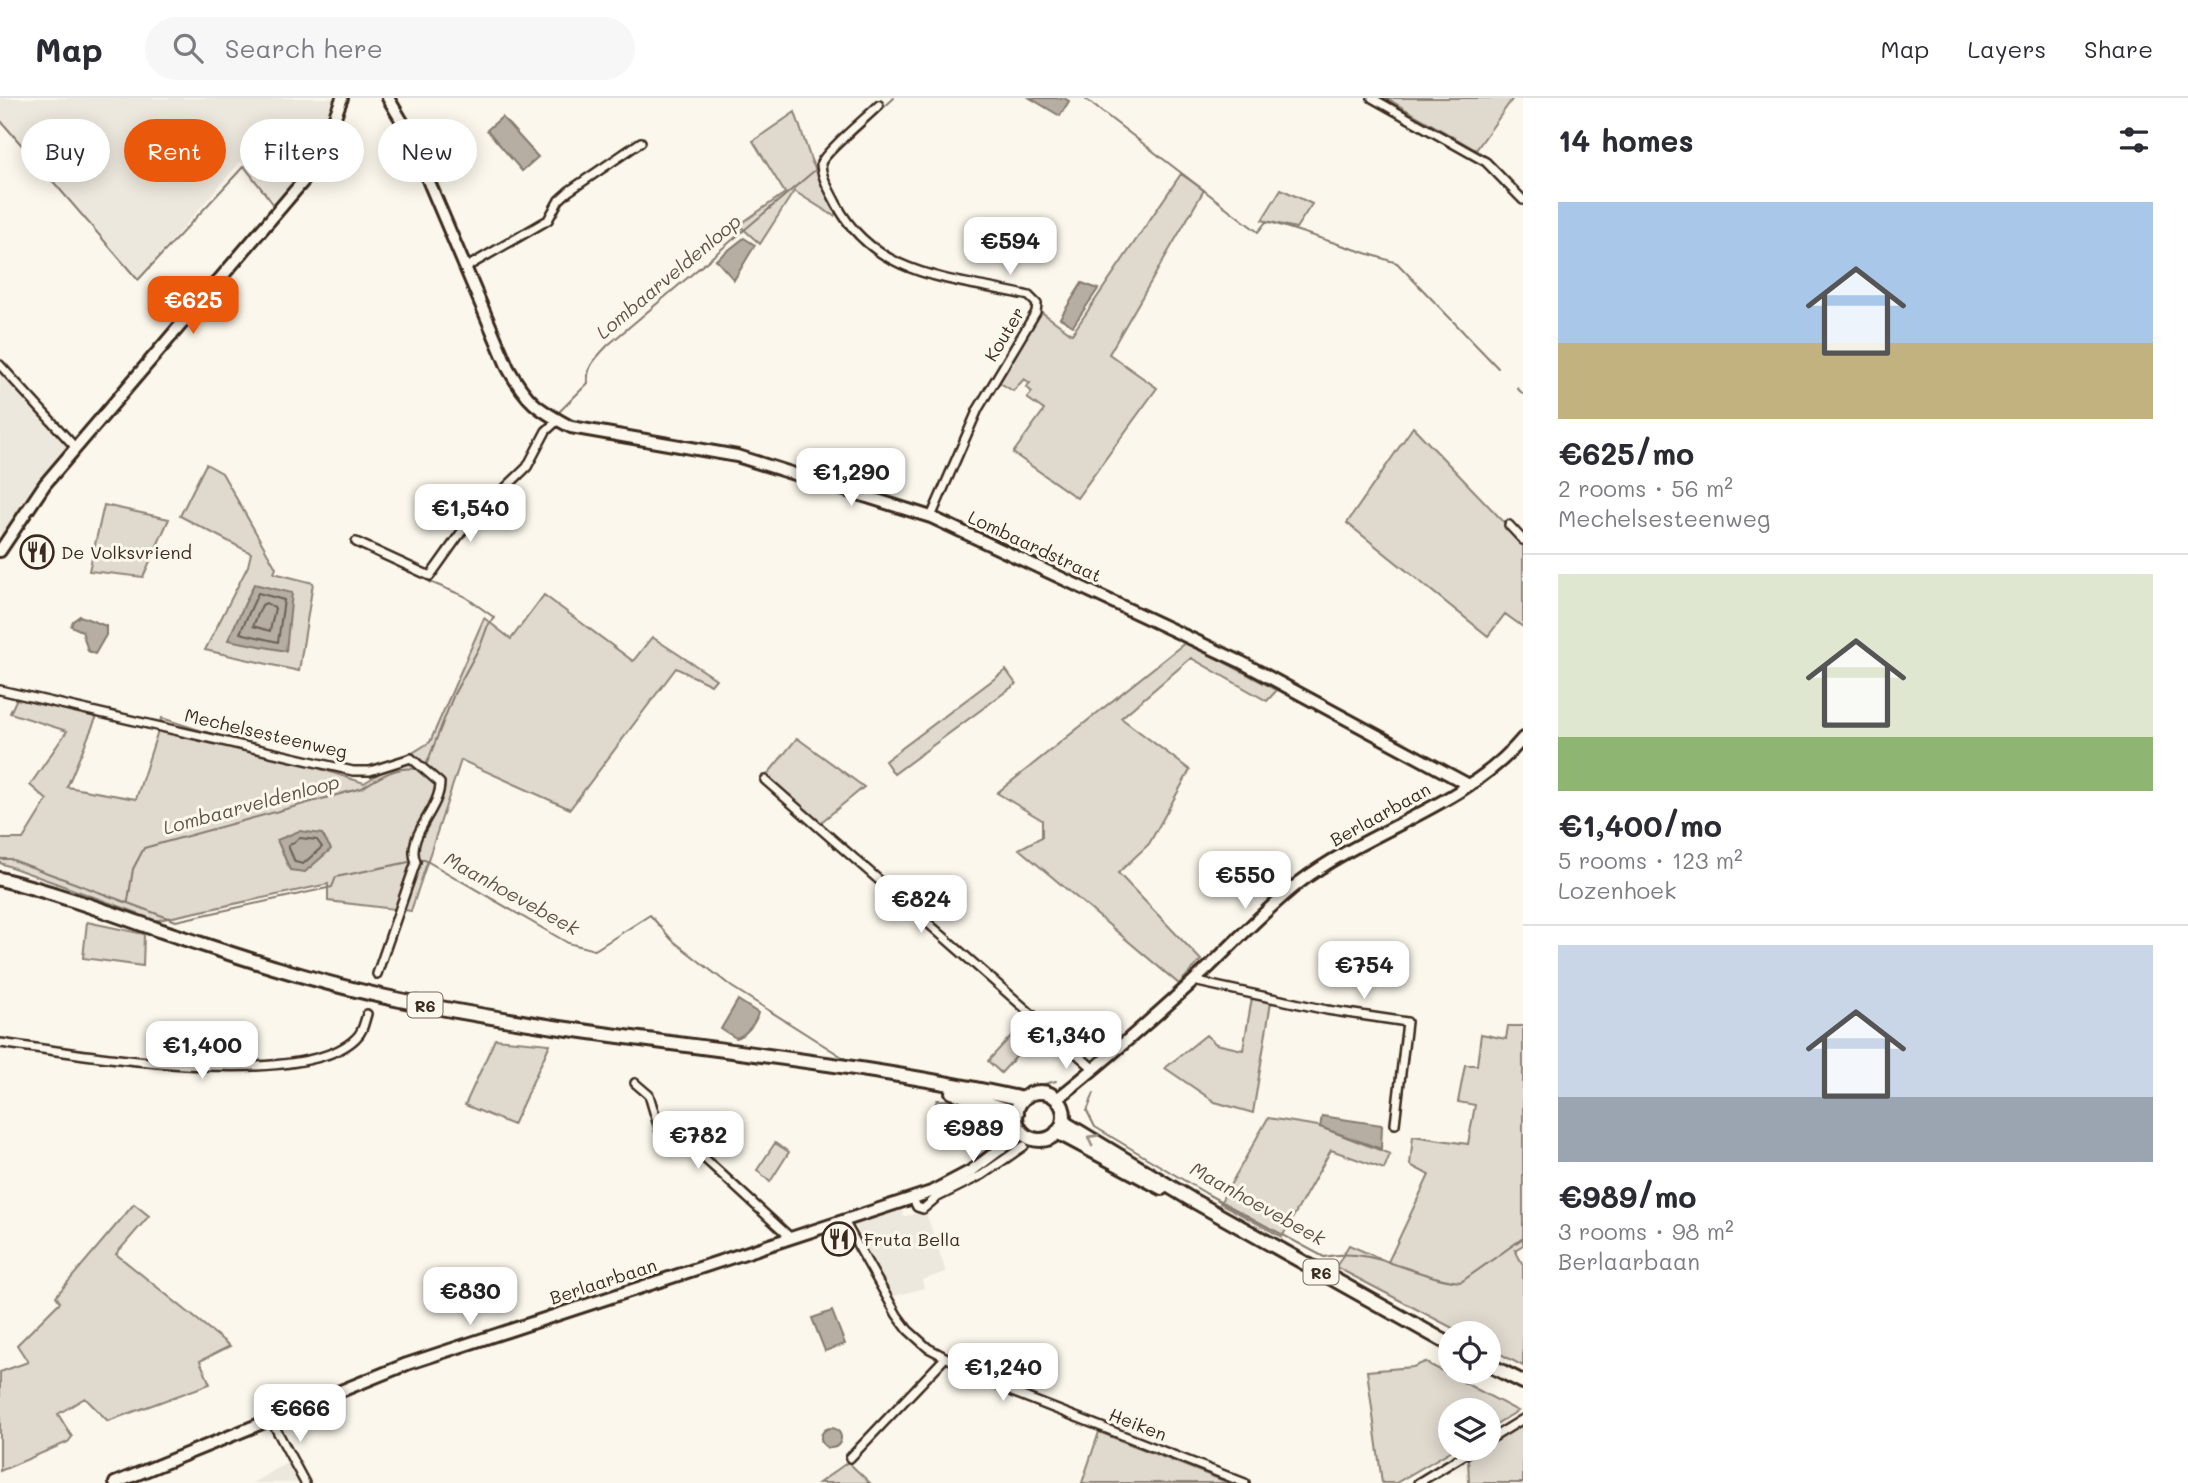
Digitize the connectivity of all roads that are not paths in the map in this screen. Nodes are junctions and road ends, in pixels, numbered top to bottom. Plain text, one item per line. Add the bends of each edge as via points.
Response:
1 (342, 98) edge
2 (380, 98) edge
3 (388, 98) edge
4 (1372, 98) edge
5 (879, 105) dead end
6 (396, 110) junction
7 (641, 142) dead end
8 (1523, 200) edge
9 (465, 268) junction
10 (0, 365) edge
11 (558, 420) junction
12 (76, 448) junction
13 (931, 517) junction
14 (1509, 526) dead end
15 (1523, 540) edge
16 (356, 542) dead end
17 (0, 551) edge
18 (0, 690) edge
19 (1523, 738) edge
20 (1518, 753) edge
21 (765, 780) dead end
22 (1467, 784) junction
23 (0, 879) edge
24 (377, 974) dead end
25 (1194, 981) junction
26 (367, 1014) dead end
27 (0, 1043) edge
28 (1094, 1069) junction
29 (863, 1071) junction
30 (635, 1083) dead end
31 (1023, 1099) junction
32 (1056, 1099) junction
33 (1017, 1113) junction
34 (1395, 1124) dead end
35 (1060, 1127) junction
36 (1023, 1132) junction
37 (1024, 1146) dead end
38 (913, 1199) junction
39 (844, 1221) junction
40 (791, 1238) junction
41 (1438, 1338) edge
42 (945, 1358) junction
43 (1501, 1371) edge
44 (1523, 1382) edge
45 (270, 1418) junction
46 (1523, 1419) edge
47 (1501, 1433) edge
48 (850, 1458) dead end
49 (1454, 1461) edge
50 (115, 1483) edge
51 (305, 1483) edge
52 (1245, 1483) edge
53 (1418, 1483) edge

1 - 12 street via 323,148 299,186
2 - 6 street, Lombaardstraat
3 - 6 street, Lombaardstraat
4 - 8 street via 1486,162
5 - 13 street, Kouter via 821,163 851,229 891,262 1029,296 1037,304 978,409
6 - 9 street, Lombaardstraat
7 - 9 street via 569,191 548,220
9 - 11 street, Lombaardstraat via 525,398
10 - 12 street
11 - 13 street, Lombaardstraat via 571,427 737,456
11 - 16 street via 546,431 527,467 465,527 430,576
12 - 17 street via 45,484
13 - 22 street, Lombaardstraat via 1241,662
14 - 15 street
18 - 24 street, Mechelsesteenweg via 354,771 370,771 411,758 440,783 440,797 413,845 416,862
19 - 20 street, Berlaarbaan
20 - 22 street, Berlaarbaan
21 - 28 street
22 - 25 street, Berlaarbaan via 1299,883
23 - 29 main road, R6 via 270,967 399,1000
25 - 28 street, Berlaarbaan
25 - 34 street via 1407,1023
26 - 27 street via 362,1032 336,1052 216,1068
28 - 32 street, Berlaarbaan
29 - 31 main road, R6
29 - 33 main road, R6 via 946,1090
30 - 40 street via 649,1095 660,1132 690,1145
31 - 32 main road, R6 via 1040,1092
31 - 33 main road
32 - 35 main road via 1063,1110
33 - 36 main road
35 - 36 main road via 1038,1139
35 - 41 main road, R6
36 - 38 street, Berlaarbaan via 971,1171
37 - 38 street via 923,1209
38 - 39 street, Berlaarbaan
39 - 40 street, Berlaarbaan
39 - 42 street, Heiken via 908,1330
40 - 45 street, Berlaarbaan via 407,1364
42 - 48 street
42 - 52 street, Heiken via 1012,1392
43 - 44 main road
45 - 50 street, Berlaarbaan
45 - 51 street
46 - 47 street
49 - 53 street

